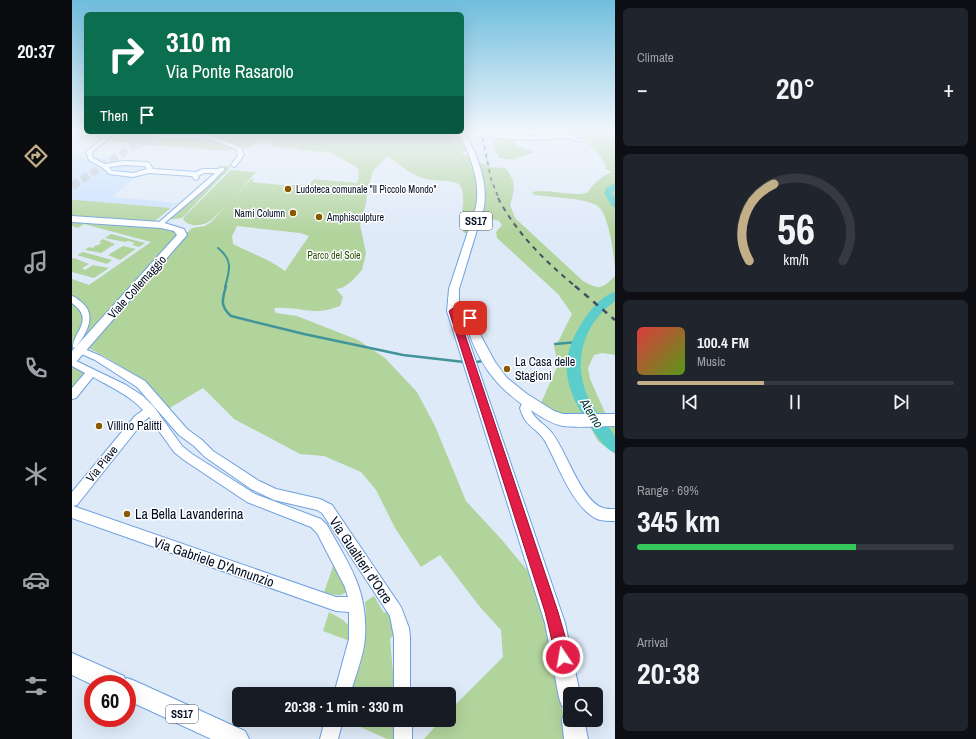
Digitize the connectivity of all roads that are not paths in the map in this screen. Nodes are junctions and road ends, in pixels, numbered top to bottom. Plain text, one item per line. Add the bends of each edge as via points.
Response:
1 (97, 164) edge
2 (113, 164) edge
3 (147, 164) edge
4 (476, 164) edge
5 (105, 168) junction
6 (150, 170) junction
7 (195, 174) junction
8 (208, 180) junction
9 (72, 219) edge
10 (159, 225) junction
11 (72, 299) edge
12 (453, 311) junction
13 (76, 349) edge
14 (72, 362) edge
15 (92, 372) junction
16 (72, 395) edge
17 (528, 402) junction
18 (150, 410) junction
19 (612, 420) edge
20 (72, 501) edge
21 (72, 512) edge
22 (615, 515) edge
23 (357, 604) junction
24 (72, 664) edge
25 (96, 675) edge
26 (344, 687) edge
27 (402, 687) edge
28 (568, 687) edge
29 (136, 693) edge
30 (332, 727) edge
31 (402, 727) edge
32 (574, 727) edge
33 (237, 739) edge
34 (329, 739) edge
35 (403, 739) edge
36 (576, 739) edge

1 - 5 street
2 - 5 street
3 - 6 street
4 - 12 main road, SS17 via 482,194 480,207 454,289
5 - 6 street via 112,174 130,175
6 - 7 street
7 - 8 street via 195,178
7 - 8 street via 218,170
8 - 10 street
9 - 10 main road
10 - 13 main road, Viale Collemaggio via 177,229 182,232 181,237
11 - 13 street via 82,307 85,314 83,330
12 - 17 main road via 468,314 474,336 490,364 505,384
12 - 28 main road, SS17 via 555,623
13 - 27 street, Via Gualtieri d'Ocre via 98,358 141,384 183,432 209,454 258,487 327,509 396,612 402,637
14 - 15 street
15 - 16 street
15 - 18 street via 128,392
17 - 19 main road via 557,419
17 - 22 street via 525,408 526,416 548,436 583,498 597,512
18 - 20 street, Via Piave via 139,419
18 - 23 street via 178,449 188,458 254,500 319,525 352,585
21 - 23 street, Via Gabriele D'Annunzio via 336,604
23 - 26 street via 357,639
24 - 25 main road
29 - 33 main road, SS17
30 - 34 street
31 - 35 street
32 - 36 main road

